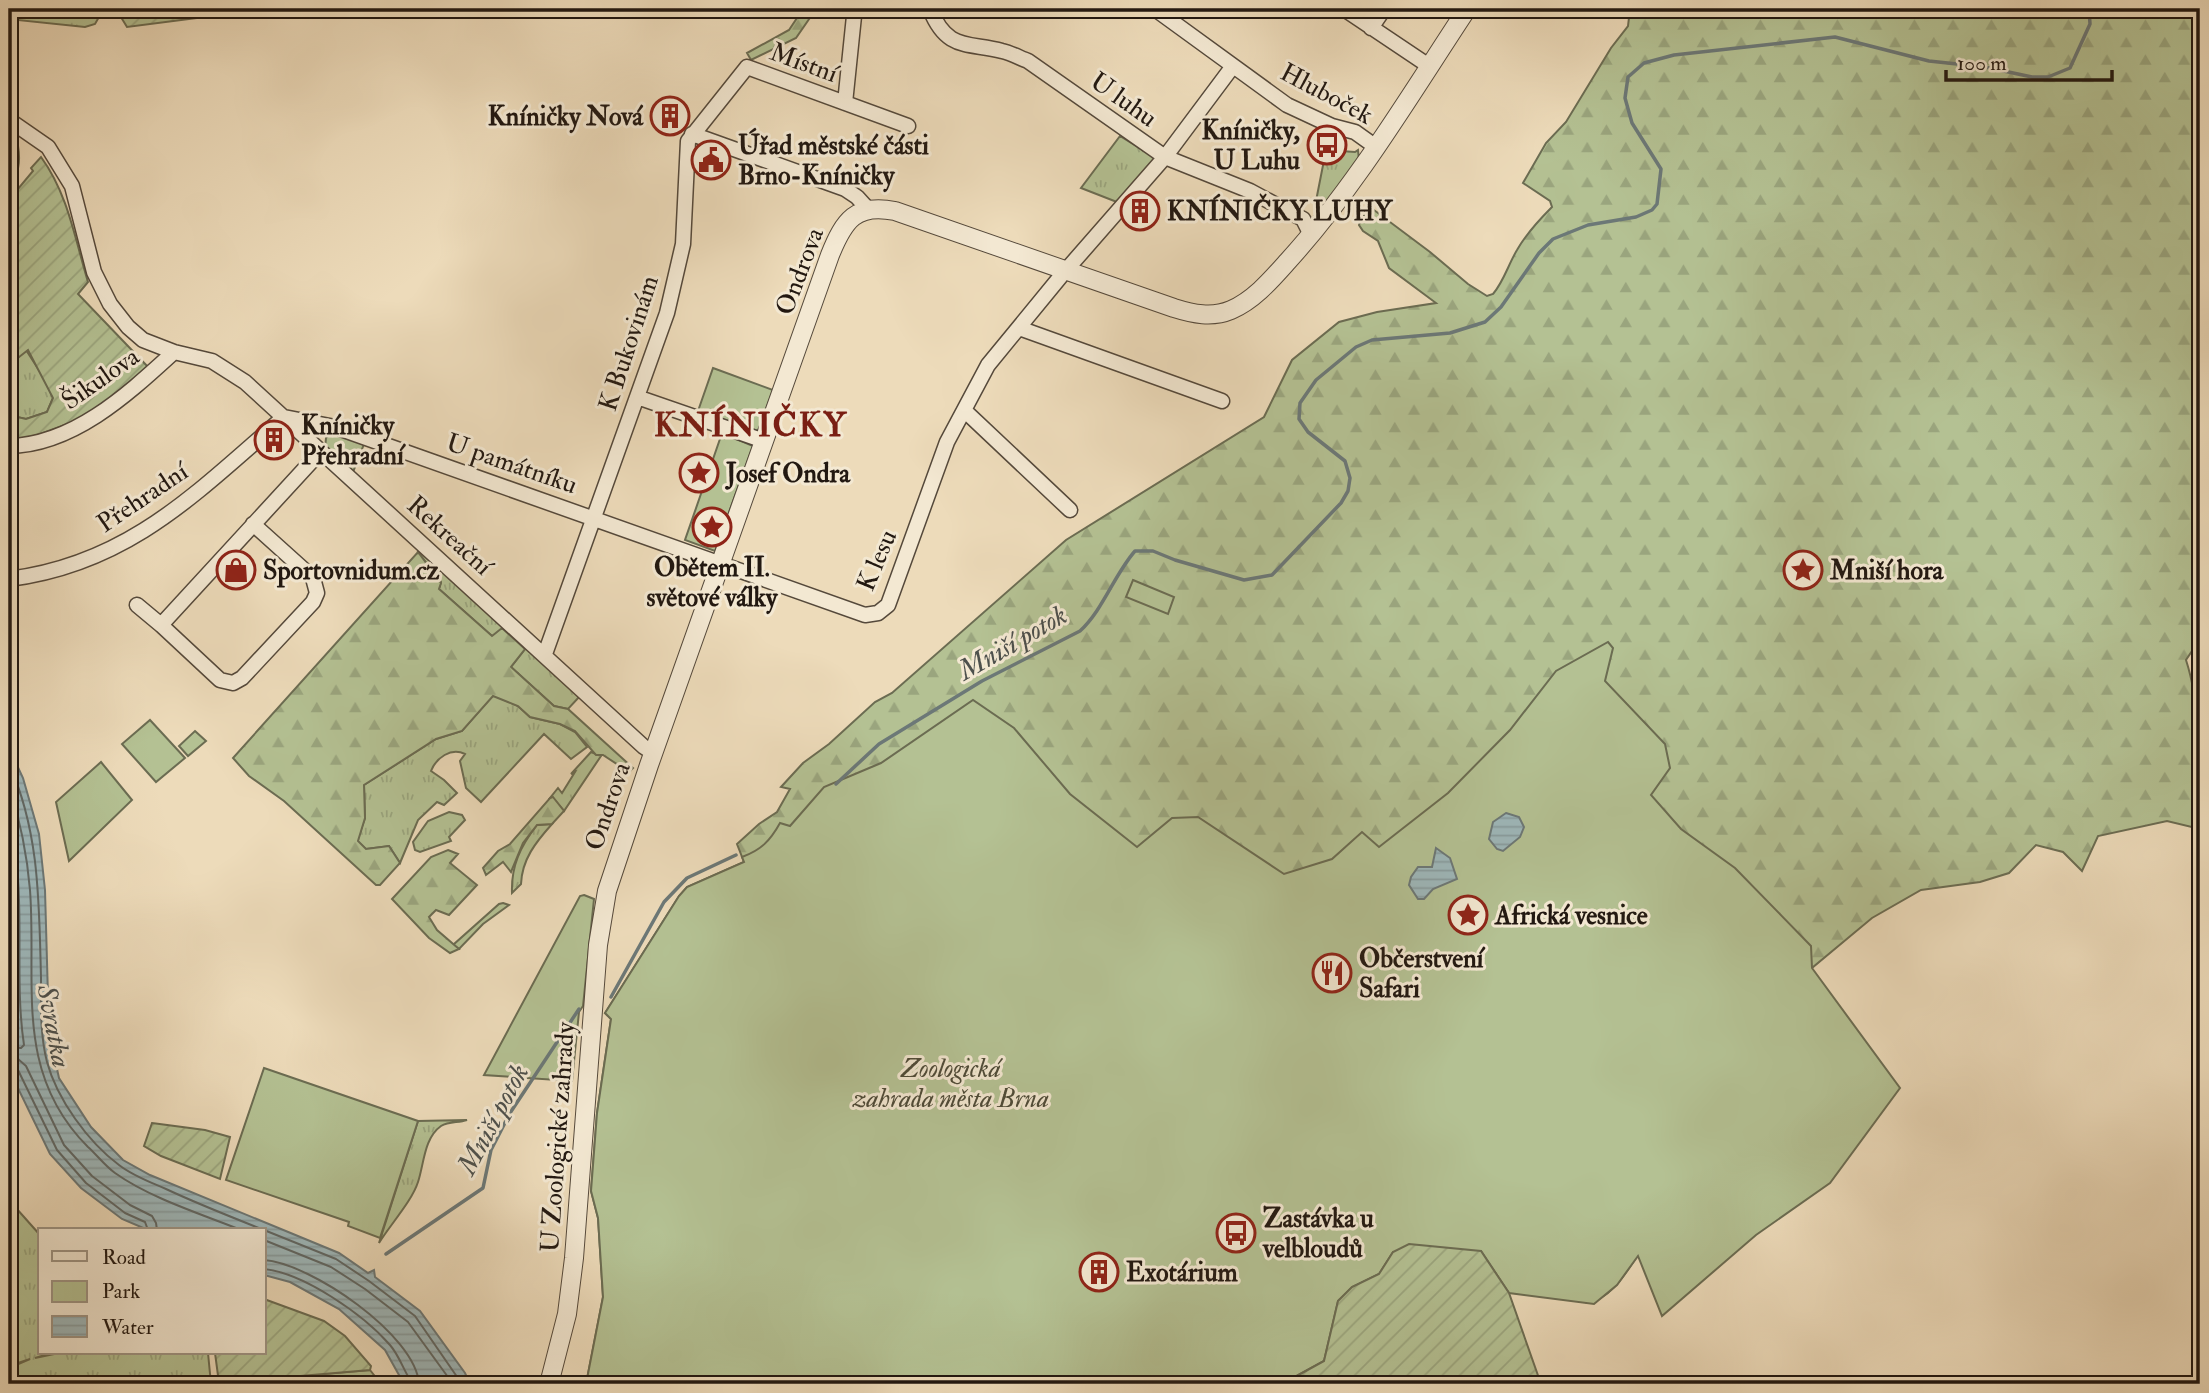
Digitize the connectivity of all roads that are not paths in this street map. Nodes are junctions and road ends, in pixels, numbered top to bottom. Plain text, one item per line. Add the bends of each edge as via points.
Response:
1 (930, 9) edge
2 (1155, 9) edge
3 (1344, 9) edge
4 (1384, 9) edge
5 (1467, 9) edge
6 (854, 16) dead end
7 (1371, 28) junction
8 (1233, 66) junction
9 (1429, 66) junction
10 (845, 103) junction
11 (9, 120) edge
12 (908, 126) dead end
13 (692, 134) junction
14 (1376, 147) junction
15 (1165, 158) junction
16 (867, 208) junction
17 (1307, 227) junction
18 (1066, 270) junction
19 (1019, 328) junction
20 (174, 352) junction
21 (637, 397) junction
22 (1222, 401) dead end
23 (964, 410) junction
24 (284, 417) junction
25 (764, 440) junction
26 (9, 446) edge
27 (321, 451) junction
28 (1070, 510) dead end
29 (594, 518) junction
30 (253, 524) junction
31 (720, 564) junction
32 (9, 579) edge
33 (137, 605) dead end
34 (161, 625) junction
35 (545, 654) junction
36 (653, 753) junction
37 (607, 891) joint
38 (550, 1384) edge

1 - 15 street, U luhu via 948,36 967,46 1003,51 1028,61
2 - 8 street, Hluboček
3 - 7 street
4 - 7 street
5 - 9 street
6 - 10 street, Místní
7 - 9 street
8 - 14 street, Hluboček via 1287,105 1356,132
8 - 15 street, K lesu
9 - 14 street
10 - 12 street, Místní
10 - 13 street, Místní via 744,62
11 - 20 street, Rekreační via 48,147 72,186 94,272 110,304 143,340
13 - 16 street via 845,189
13 - 21 street, K Bukovinám via 683,244 667,313
14 - 17 street
15 - 17 street, U luhu via 1251,191
15 - 18 street, K lesu
16 - 18 street via 915,216
16 - 25 street, Ondrova via 852,217 835,242
17 - 18 street via 1256,294 1220,314 1174,308
18 - 19 street, K lesu
19 - 22 street
19 - 23 street, K lesu via 988,365
20 - 24 street, Rekreační via 212,361 245,382
20 - 26 street, Šikulova via 92,419 56,436
21 - 25 street
21 - 29 street, K Bukovinám
23 - 28 street
23 - 31 street, K lesu via 947,442 888,605 878,614 865,615
24 - 27 street, Rekreační
24 - 29 street, U památníku via 335,427
24 - 32 street, Přehradní via 178,508 134,538 80,563
25 - 31 street, Ondrova
27 - 30 street
27 - 35 street, Rekreační
29 - 31 street, U památníku
29 - 35 street, K Bukovinám
30 - 34 street
30 - 34 street via 313,578 317,593 313,602 233,683 220,680
31 - 36 street, Ondrova
33 - 34 street
35 - 36 street, Rekreační
36 - 37 street, Ondrova
37 - 38 street, U Zoologické zahrady via 598,945 574,1258 567,1314

